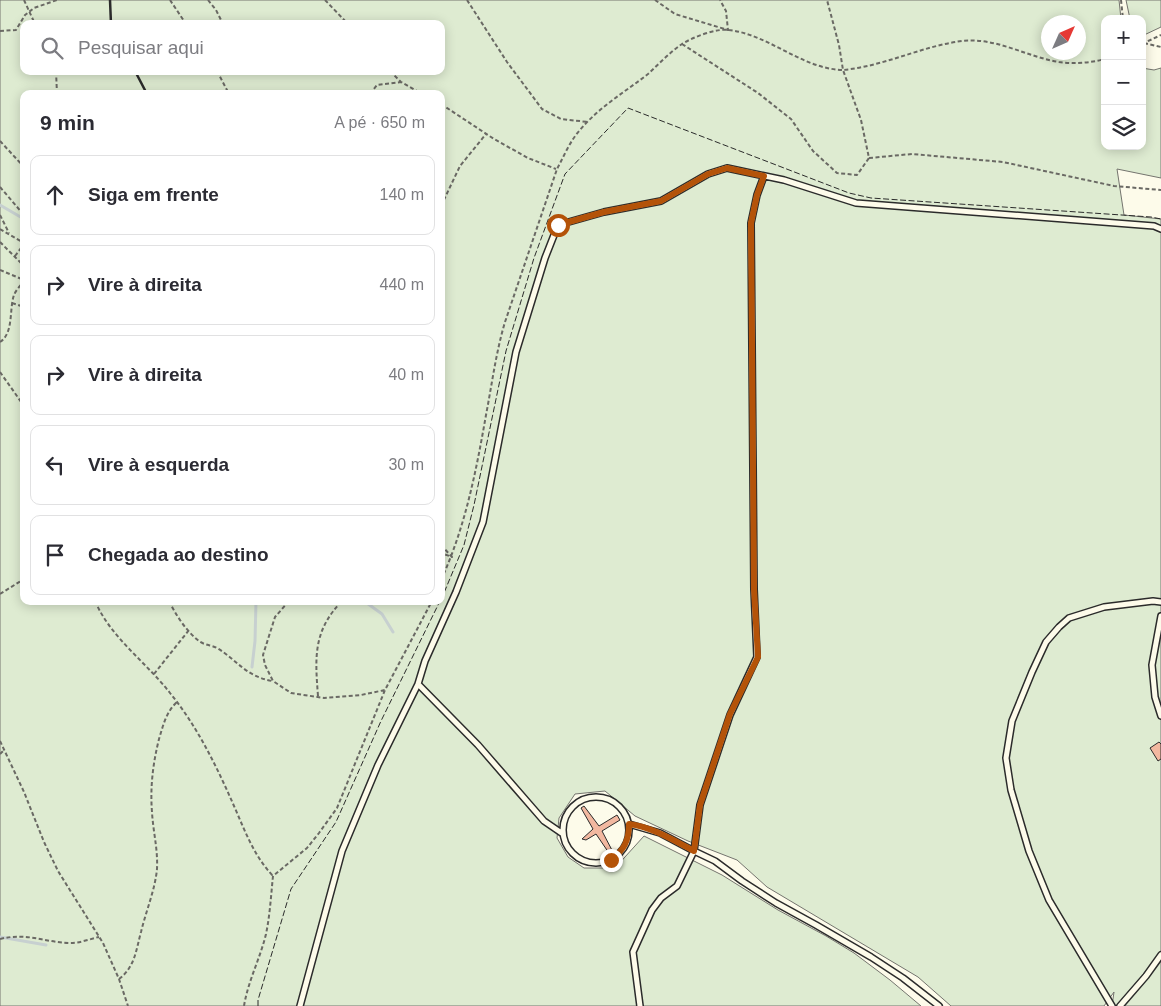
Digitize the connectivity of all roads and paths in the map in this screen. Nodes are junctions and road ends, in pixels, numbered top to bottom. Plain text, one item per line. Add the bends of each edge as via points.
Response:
1 (24, 0) edge
2 (57, 0) edge
3 (170, 0) edge
4 (208, 0) edge
5 (324, 0) edge
6 (467, 0) edge
7 (655, 0) edge
8 (720, 0) edge
9 (827, 0) edge
10 (1121, 0) edge
11 (30, 12) junction
12 (1123, 15) edge
13 (22, 20) edge
14 (33, 20) edge
15 (183, 20) edge
16 (220, 20) edge
17 (344, 20) edge
18 (20, 22) edge
19 (728, 30) junction
20 (0, 31) edge
21 (1161, 34) edge
22 (1146, 42) edge
23 (682, 44) junction
24 (1146, 44) edge
25 (1161, 47) edge
26 (1101, 60) edge
27 (843, 70) junction
28 (56, 75) edge
29 (219, 75) edge
30 (394, 75) edge
31 (401, 82) junction
32 (57, 90) edge
33 (227, 90) edge
34 (373, 90) edge
35 (415, 90) edge
36 (445, 107) edge
37 (588, 122) junction
38 (486, 134) junction
39 (0, 141) edge
40 (869, 158) junction
41 (20, 163) edge
42 (557, 169) junction
43 (764, 176) junction
44 (0, 187) edge
45 (1161, 190) edge
46 (445, 198) edge
47 (20, 210) edge
48 (0, 215) edge
49 (0, 229) edge
50 (1161, 229) edge
51 (9, 233) junction
52 (20, 240) edge
53 (0, 242) edge
54 (20, 249) edge
55 (15, 256) junction
56 (20, 262) edge
57 (0, 270) edge
58 (20, 278) edge
59 (20, 285) edge
60 (12, 303) junction
61 (20, 306) edge
62 (0, 342) edge
63 (0, 372) edge
64 (20, 400) edge
65 (445, 549) edge
66 (445, 554) edge
67 (452, 557) junction
68 (445, 572) edge
69 (20, 582) edge
70 (0, 594) edge
71 (1161, 602) edge
72 (97, 605) edge
73 (170, 605) edge
74 (285, 605) edge
75 (338, 605) edge
76 (430, 605) edge
77 (1161, 616) edge
78 (190, 630) junction
79 (154, 674) junction
80 (273, 681) junction
81 (418, 684) junction
82 (385, 690) junction
83 (318, 697) junction
84 (177, 702) junction
85 (1161, 716) edge
86 (0, 741) edge
87 (4, 750) junction
88 (0, 754) edge
89 (629, 824) junction
90 (563, 834) junction
91 (694, 851) junction
92 (273, 876) junction
93 (99, 937) junction
94 (0, 939) edge
95 (1161, 955) edge
96 (119, 979) junction
97 (128, 1006) edge
98 (244, 1006) edge
99 (300, 1006) edge
100 (640, 1006) edge
101 (940, 1006) edge
102 (1112, 1006) edge
103 (1120, 1006) edge

1 - 11 path
2 - 11 path via 35,7
3 - 15 path
4 - 16 path
5 - 17 path
6 - 37 path via 542,109 561,119
7 - 19 path via 675,14
8 - 19 path via 726,11
9 - 27 path
10 - 12 path
11 - 13 path
11 - 14 path
18 - 20 path via 16,30
19 - 23 path via 702,35
19 - 27 path via 763,39 812,64
21 - 22 path
23 - 37 path
23 - 40 path via 758,93 791,119 813,151 837,173 856,175
24 - 25 path
26 - 27 path via 1058,62 989,42 963,40 883,63
27 - 40 path via 861,120
28 - 32 path
29 - 33 path
30 - 31 path
31 - 34 path via 377,85
31 - 35 path
36 - 38 path
37 - 42 path via 568,147
38 - 42 path via 528,158
38 - 46 path via 460,166
39 - 41 path
40 - 45 path via 912,154 1003,162 1114,186
42 - 67 path via 499,343 475,472
43 - 50 lane via 856,204
43 - 81 lane via 727,168 708,174 661,201 558,225 516,352 483,522
43 - 91 lane via 751,223 758,657 730,714 700,805
44 - 47 path
48 - 51 path
49 - 51 path
51 - 52 path
53 - 55 path
54 - 55 path
55 - 56 path
57 - 58 path
59 - 60 path
60 - 61 path
60 - 62 path via 8,329
63 - 64 path
65 - 67 path
66 - 67 path
67 - 68 path
69 - 70 path
71 - 102 lane via 1104,607 1069,618 1059,627 1046,642 1012,721 1006,758 1011,790 1029,851 1049,900
72 - 79 path via 109,625
73 - 78 path
74 - 80 path via 275,616 263,655
75 - 83 path via 329,614 318,638
76 - 82 path
77 - 85 lane via 1152,665 1155,697
78 - 79 path
78 - 80 path via 200,642 217,648 241,668
79 - 84 path
80 - 83 path via 291,693
81 - 90 lane via 478,745 544,821
81 - 99 lane via 378,765 342,851
82 - 83 path
82 - 92 path via 337,808 306,848
84 - 92 path via 212,760 258,858
84 - 96 path via 166,718 153,769 155,882 135,959
86 - 87 path
87 - 88 path
87 - 93 path via 58,871
89 - 90 lane via 618,805 608,799 591,798 576,804 568,812
89 - 90 lane via 629,835 623,849 611,860 601,863 590,863 572,853
89 - 91 lane via 660,833
91 - 100 lane via 676,886 652,910 633,952
91 - 101 lane via 879,962
92 - 98 path via 269,920
93 - 94 path via 72,943 25,936
93 - 96 path
95 - 103 lane
96 - 97 path

